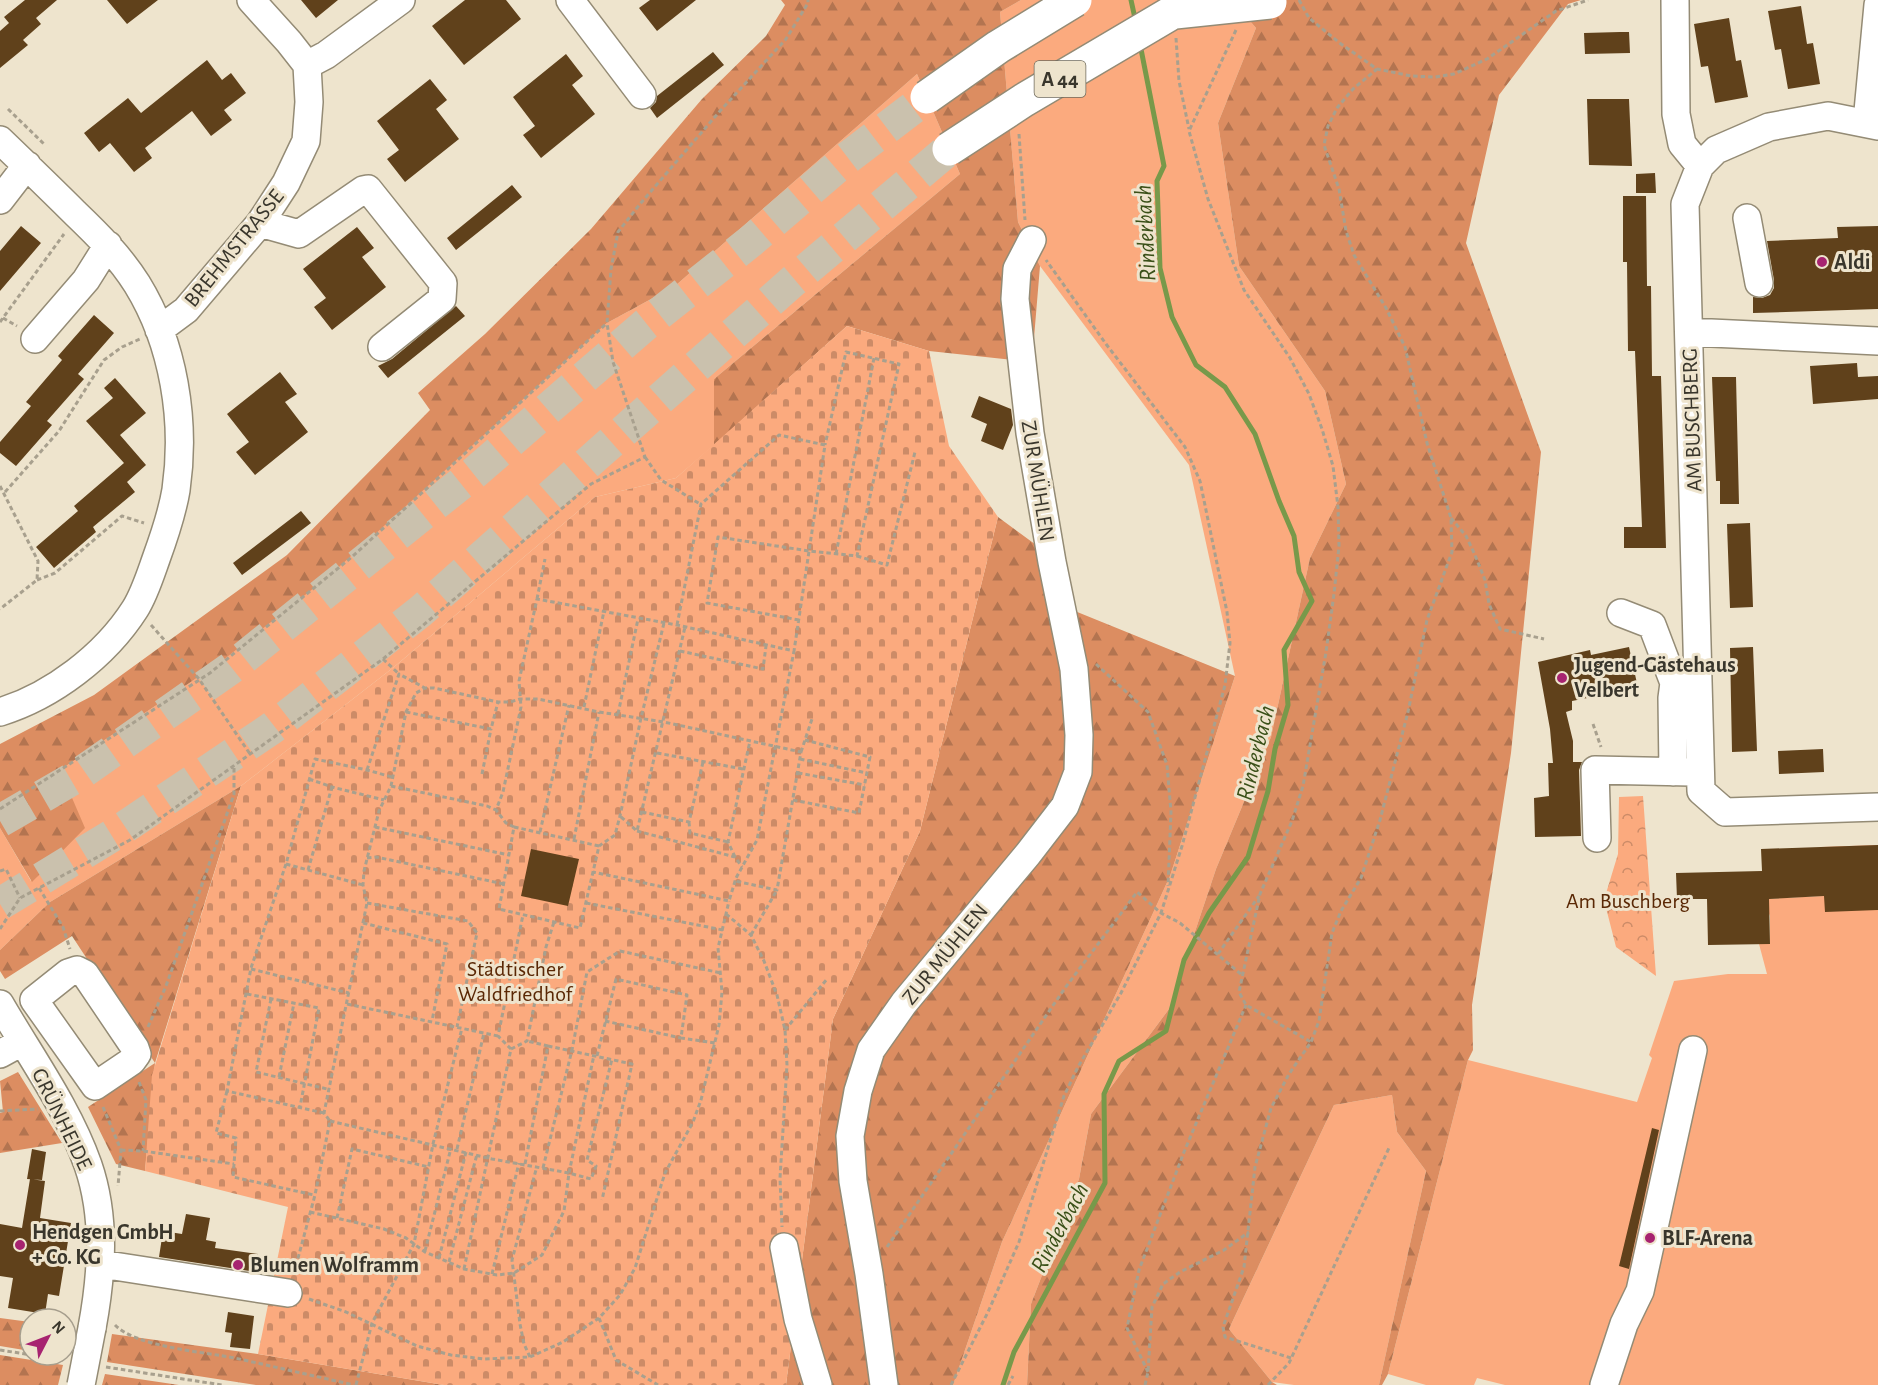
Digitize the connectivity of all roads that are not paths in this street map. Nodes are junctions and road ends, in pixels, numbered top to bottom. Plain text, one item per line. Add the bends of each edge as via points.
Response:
1 (251, 0) edge
2 (401, 0) edge
3 (570, 0) edge
4 (1075, 0) edge
5 (1675, 0) edge
6 (1285, 1) edge
7 (1878, 5) edge
8 (1183, 16) edge
9 (307, 65) junction
10 (642, 95) dead end
11 (927, 97) tunnel mouth
12 (1872, 124) edge
13 (0, 140) edge
14 (949, 149) tunnel mouth
15 (27, 165) junction
16 (1700, 166) junction
17 (0, 200) edge
18 (1747, 218) dead end
19 (260, 223) junction
20 (1032, 240) road end
21 (108, 245) junction
22 (1759, 283) dead end
23 (1690, 332) junction
24 (151, 334) junction
25 (34, 339) dead end
26 (1878, 341) edge
27 (382, 346) dead end
28 (1621, 614) dead end
29 (0, 712) edge
30 (1673, 772) junction
31 (1701, 773) junction
32 (1878, 807) edge
33 (1597, 838) dead end
34 (34, 1000) junction
35 (4, 1010) edge
36 (11, 1048) edge
37 (1694, 1050) dead end
38 (95, 1086) junction
39 (53, 1108) junction
40 (784, 1247) road end
41 (101, 1264) junction
42 (288, 1293) road end
43 (89, 1375) edge
44 (818, 1385) edge
45 (884, 1385) edge
46 (1604, 1385) edge

1 - 9 street
2 - 9 street
3 - 10 street
4 - 11 highway, A 44, bridge
5 - 16 street via 1676,114 1682,144
6 - 8 highway, bridge
7 - 12 street, AM BUSCHBERG
8 - 14 highway, A 44, bridge via 1024,100
9 - 19 street, BREHMSTRASSE via 306,141 286,183
12 - 16 street, AM BUSCHBERG via 1828,116 1769,127 1716,150
13 - 15 street
15 - 17 street
15 - 21 street
16 - 23 street, AM BUSCHBERG via 1685,204 1694,222
18 - 22 street
19 - 24 street, BREHMSTRASSE via 186,310
19 - 27 street via 299,234 368,189 443,283 442,299
20 - 45 street, ZUR MÜHLEN via 1017,269 1014,299 1029,433 1074,669 1078,772 1065,806 904,1003 872,1050 858,1091 850,1136 852,1170
21 - 24 street via 137,285
21 - 25 street via 86,280
23 - 26 street, AM BUSCHBERG
23 - 31 street, AM BUSCHBERG
24 - 29 street via 169,360 178,424 178,457 176,490 148,581 130,615 86,662 40,695
28 - 30 street via 1653,625 1674,683
30 - 31 street
30 - 33 street via 1595,770
31 - 32 street, AM BUSCHBERG via 1701,791 1725,812
34 - 35 street
34 - 38 street
34 - 38 street via 68,973 77,970 85,974 135,1048 134,1057
35 - 36 street, GRÜNHEIDE
36 - 39 street, GRÜNHEIDE
37 - 46 street via 1640,1291 1624,1324
38 - 39 street
39 - 41 street, GRÜNHEIDE via 88,1164 97,1206
40 - 44 street via 798,1318
41 - 42 street
41 - 43 street, GRÜNHEIDE, bridge via 100,1325

